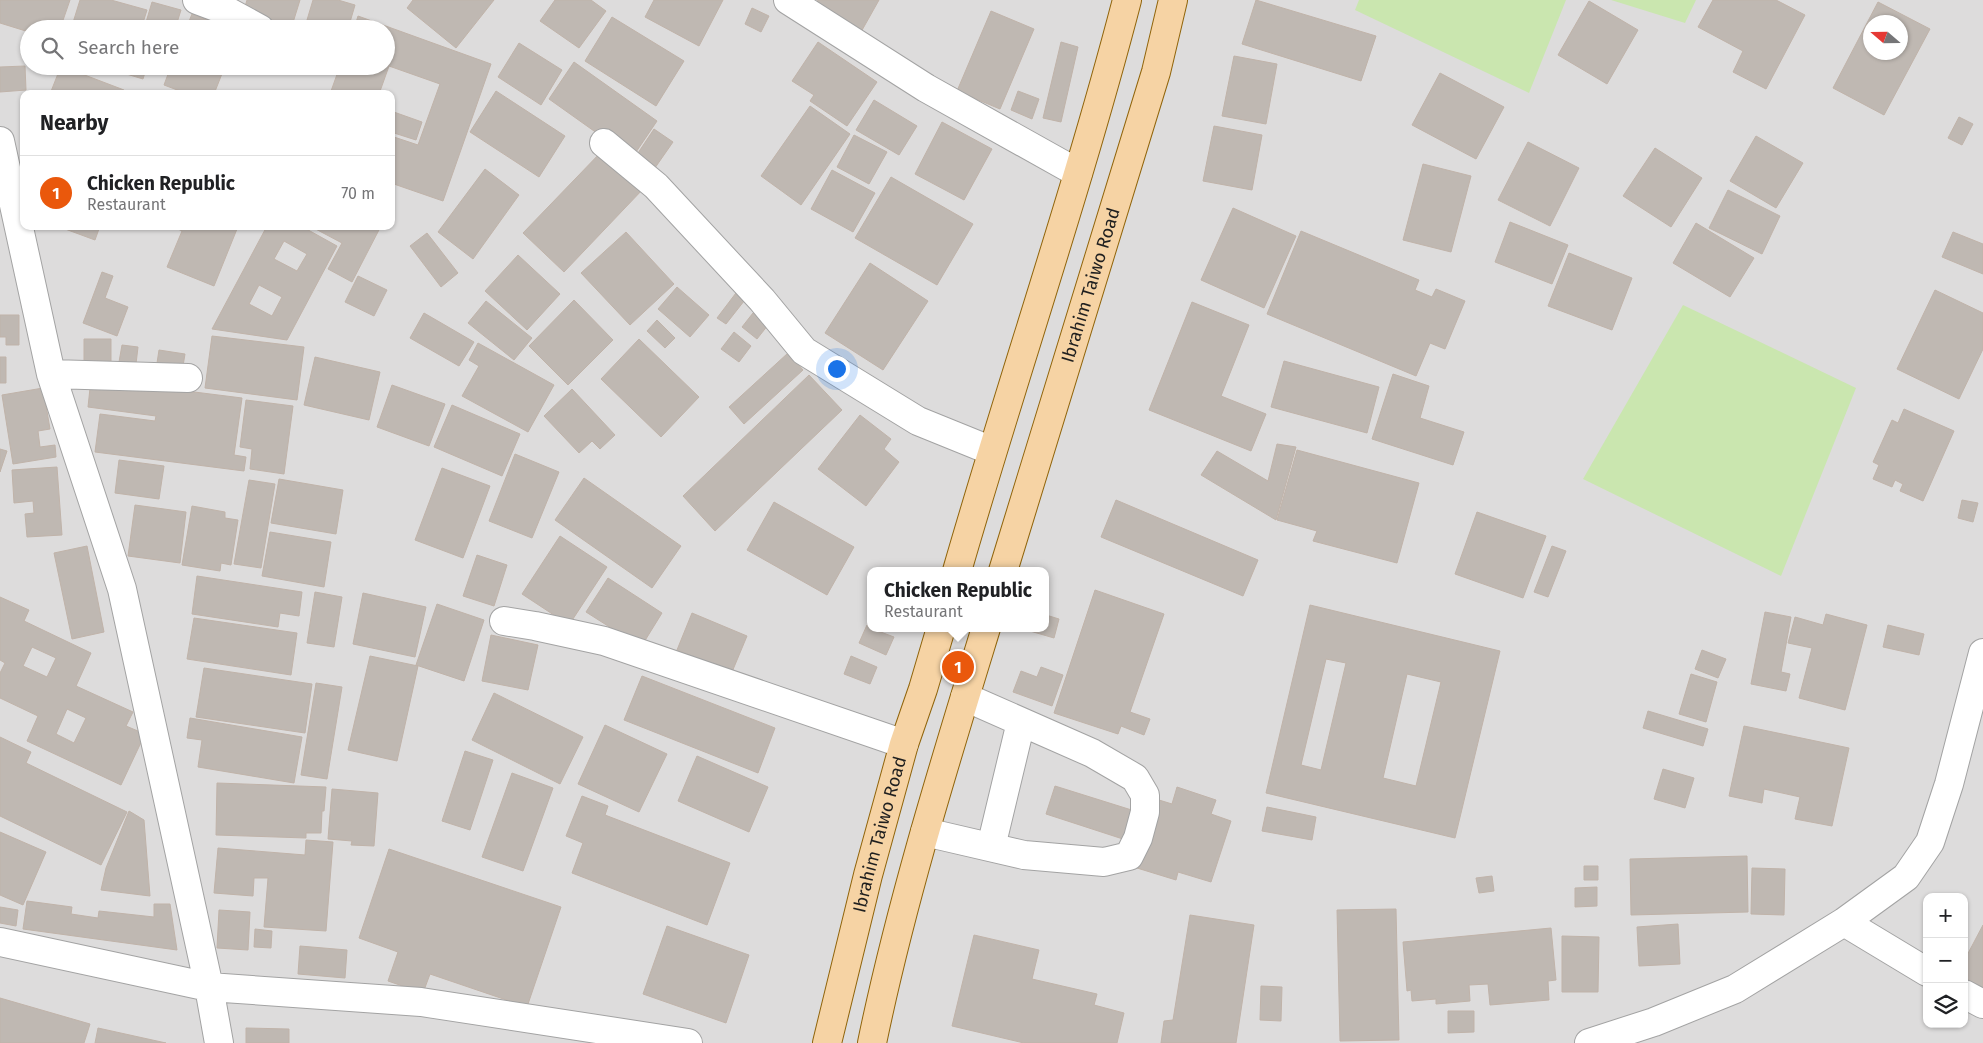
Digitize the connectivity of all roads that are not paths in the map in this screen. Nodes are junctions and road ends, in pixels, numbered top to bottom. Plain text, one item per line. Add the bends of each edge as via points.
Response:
1 (198, 0) edge
2 (788, 0) edge
3 (1127, 0) edge
4 (1174, 0) edge
5 (244, 20) edge
6 (0, 141) edge
7 (604, 142) dead end
8 (1078, 172) junction
9 (51, 374) junction
10 (188, 378) dead end
11 (992, 451) junction
12 (958, 567) edge
13 (1004, 567) edge
14 (504, 621) dead end
15 (940, 632) edge
16 (985, 632) edge
17 (1983, 653) edge
18 (965, 697) junction
19 (1020, 722) junction
20 (904, 744) junction
21 (925, 832) junction
22 (991, 847) junction
23 (1844, 922) junction
24 (0, 942) edge
25 (1923, 970) edge
26 (209, 987) junction
27 (1968, 996) edge
28 (1983, 1004) edge
29 (219, 1043) edge
30 (688, 1043) edge
31 (827, 1043) edge
32 (872, 1043) edge
33 (1589, 1043) edge

1 - 5 street
2 - 8 street via 926,88
3 - 8 main road
4 - 13 main road, Ibrahim Taiwo Road via 1156,72
6 - 9 street
7 - 11 street via 656,186 762,300 804,351 918,421
8 - 11 main road
9 - 10 street
9 - 26 street via 122,589
11 - 12 main road
14 - 20 street via 604,641
15 - 20 main road, Ibrahim Taiwo Road
16 - 18 main road
17 - 23 street via 1949,784 1930,842 1906,877
18 - 19 street
18 - 21 main road
19 - 22 street
19 - 22 street via 1092,753 1136,778 1145,795 1145,812 1129,856 1104,862 1024,855
20 - 31 main road, Ibrahim Taiwo Road
21 - 22 street
21 - 32 main road via 887,970
23 - 25 street
23 - 33 street via 1735,989 1654,1022
24 - 26 street
26 - 29 street
26 - 30 street via 421,1002
27 - 28 street

